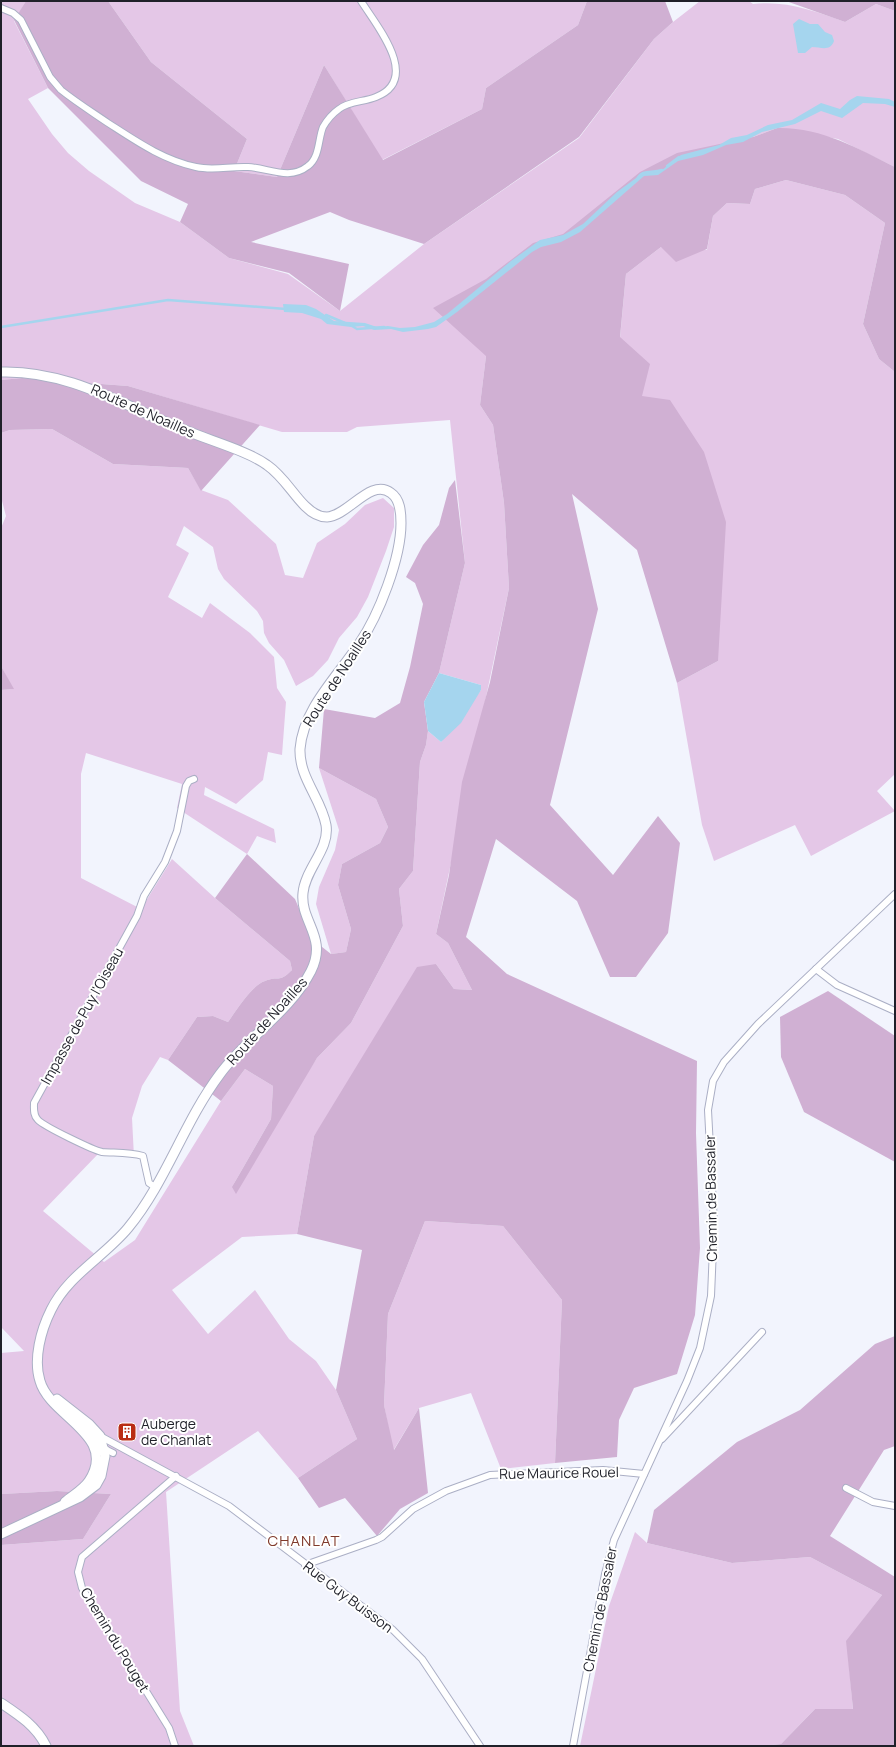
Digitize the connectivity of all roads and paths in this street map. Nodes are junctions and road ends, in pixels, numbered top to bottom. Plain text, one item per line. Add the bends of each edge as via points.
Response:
1 (361, 1) edge
2 (1, 8) edge
3 (1, 372) edge
4 (194, 779) dead end
5 (895, 894) edge
6 (816, 969) junction
7 (895, 1011) edge
8 (155, 1187) junction
9 (762, 1332) dead end
10 (38, 1369) junction
11 (60, 1410) junction
12 (657, 1445) junction
13 (105, 1446) junction
14 (128, 1452) junction
15 (113, 1453) junction
16 (95, 1456) junction
17 (104, 1465) junction
18 (644, 1474) junction
19 (176, 1476) junction
20 (846, 1488) dead end
21 (65, 1502) junction
22 (895, 1506) edge
23 (1, 1534) edge
24 (305, 1565) junction
25 (1, 1703) edge
26 (46, 1746) edge
27 (175, 1746) edge
28 (480, 1746) edge
29 (573, 1746) edge

1 - 2 street via 392,50 396,64 394,81 390,88 375,97 342,106 330,116 310,165 292,174 248,167 196,167 148,149 61,90 50,77 21,20
3 - 8 main road, Route de Noailles via 38,374 82,385 256,459 276,472 304,506 318,515 327,517 337,514 369,492 379,489 392,493 401,511 398,544 377,614 362,641 310,714 302,733 302,767 325,819 327,830 324,844 306,878 303,890 304,906 315,939 315,960 299,989 218,1077
4 - 8 street, Impasse de Puy l'Oiseau via 186,786 177,831 166,862 144,896 137,916 34,1102 37,1119 45,1126 101,1152 133,1153 143,1156 149,1183
5 - 6 street, Chemin de Bassaler
6 - 7 street via 837,985
6 - 12 street, Chemin de Bassaler via 758,1024 724,1062 713,1081 708,1110 714,1224 711,1296 700,1348
8 - 10 main road, Route de Noailles via 125,1232 74,1278 56,1301 42,1333
9 - 12 street
10 - 11 main road, Route de Noailles via 44,1391
10 - 13 main road via 52,1394 88,1424 100,1436
11 - 13 street via 87,1428
11 - 16 main road, Route de Noailles via 88,1436 93,1443
12 - 18 street, Chemin de Bassaler
13 - 14 street, Rue Guy Buisson
13 - 15 street
13 - 16 street
13 - 17 main road
14 - 15 street
14 - 19 street, Rue Guy Buisson
15 - 17 street
16 - 21 main road, Route de Noailles via 96,1464 89,1481
17 - 21 main road via 101,1476 90,1491
18 - 24 street, Rue Maurice Rouel via 603,1470 490,1475 446,1491 413,1509 376,1540
18 - 29 street, Chemin de Bassaler via 612,1547
19 - 24 street, Rue Guy Buisson via 229,1506
19 - 27 street, Chemin du Pouget via 82,1557 78,1572 82,1588 169,1728
20 - 22 street via 873,1502
21 - 23 main road
24 - 28 street, Rue Guy Buisson via 393,1630 422,1659
25 - 26 main road via 31,1724

